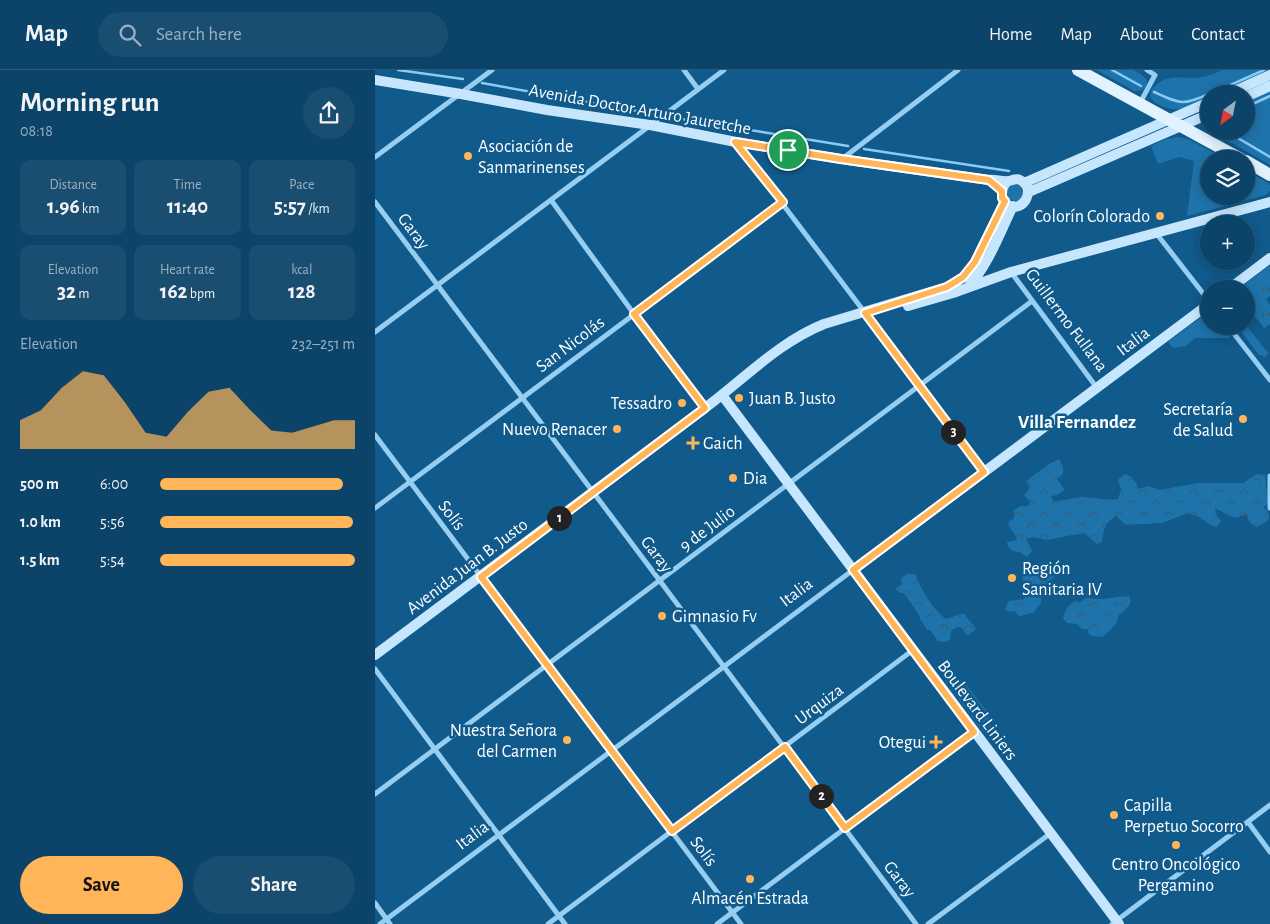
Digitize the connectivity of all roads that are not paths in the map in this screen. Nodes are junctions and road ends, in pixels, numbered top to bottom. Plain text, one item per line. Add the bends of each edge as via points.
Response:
1 (492, 70) edge
2 (684, 70) edge
3 (724, 70) edge
4 (958, 70) edge
5 (1078, 70) edge
6 (1147, 70) edge
7 (1270, 75) edge
8 (375, 80) edge
9 (1248, 85) edge
10 (1270, 86) edge
11 (698, 89) junction
12 (1255, 93) edge
13 (461, 94) junction
14 (1140, 103) junction
15 (1200, 106) edge
16 (1200, 118) edge
17 (1169, 119) junction
18 (651, 125) junction
19 (1182, 126) junction
20 (735, 142) junction
21 (1225, 150) edge
22 (375, 158) edge
23 (841, 159) junction
24 (1255, 166) edge
25 (1270, 174) edge
26 (989, 180) junction
27 (1008, 181) junction
28 (1026, 187) junction
29 (1002, 191) junction
30 (551, 200) junction
31 (375, 202) edge
32 (783, 202) junction
33 (1270, 202) edge
34 (1009, 204) junction
35 (1156, 233) junction
36 (1270, 258) edge
37 (1011, 272) junction
38 (1241, 280) edge
39 (437, 286) junction
40 (967, 288) junction
41 (1200, 291) edge
42 (1032, 302) junction
43 (1200, 310) edge
44 (634, 314) junction
45 (867, 315) junction
46 (375, 332) edge
47 (1235, 335) edge
48 (1269, 379) edge
49 (919, 386) junction
50 (1097, 388) junction
51 (722, 395) junction
52 (521, 397) junction
53 (705, 408) junction
54 (375, 435) edge
55 (984, 472) junction
56 (1270, 476) edge
57 (410, 482) junction
58 (789, 484) junction
59 (1270, 489) edge
60 (593, 492) junction
61 (375, 508) edge
62 (1270, 508) edge
63 (853, 570) junction
64 (481, 577) junction
65 (660, 580) junction
66 (913, 650) junction
67 (375, 655) edge
68 (548, 665) junction
69 (724, 666) junction
70 (375, 669) edge
71 (974, 732) junction
72 (785, 747) junction
73 (435, 749) junction
74 (612, 751) junction
75 (375, 794) edge
76 (1270, 805) edge
77 (1248, 822) junction
78 (845, 828) junction
79 (672, 831) junction
80 (1051, 833) junction
81 (499, 835) junction
82 (1270, 852) edge
83 (375, 903) edge
84 (732, 913) junction
85 (559, 916) junction
86 (389, 921) edge
87 (1115, 923) edge
88 (380, 924) edge
89 (548, 924) edge
90 (565, 924) edge
91 (717, 924) edge
92 (741, 924) edge
93 (916, 924) edge
94 (928, 924) edge

1 - 13 street
2 - 11 street
3 - 11 street
4 - 23 street
5 - 14 main road
6 - 14 street via 1155,75
7 - 9 main road
8 - 13 main road, Avenida Doctor Arturo Jauretche
10 - 12 main road
11 - 18 street
13 - 18 main road, Avenida Doctor Arturo Jauretche
13 - 22 street
14 - 17 main road
15 - 17 main road
16 - 19 main road
17 - 19 main road
17 - 28 main road
18 - 20 main road, Avenida Doctor Arturo Jauretche
18 - 30 street
19 - 21 main road
19 - 28 main road
20 - 23 main road, Avenida Doctor Arturo Jauretche
20 - 32 street
23 - 26 main road, Avenida Doctor Arturo Jauretche
24 - 25 main road
26 - 27 main road, Avenida Doctor Arturo Jauretche
26 - 29 main road
27 - 28 main road, Avenida Doctor Arturo Jauretche via 1016,179
27 - 29 main road
28 - 34 main road via 1028,197 1022,204
29 - 34 main road via 1002,198
30 - 39 street
30 - 44 street
31 - 39 street, Garay
32 - 44 street, San Nicolás
32 - 45 street
33 - 35 main road, Avenida Juan B. Justo
34 - 40 main road via 978,277
34 - 45 main road, Avenida Juan B. Justo via 963,277 947,287
35 - 37 main road, Avenida Juan B. Justo
35 - 41 street
36 - 38 main road
37 - 40 main road, Avenida Juan B. Justo
37 - 42 street, Guillermo Fullana
39 - 46 street
39 - 52 street, Garay
40 - 45 main road, Avenida Juan B. Justo
42 - 49 street, 9 de Julio
42 - 50 street, Guillermo Fullana
43 - 50 main road, Italia
44 - 52 street, San Nicolás
44 - 53 street
45 - 49 street
45 - 51 main road, Avenida Juan B. Justo via 810,336
47 - 48 street
49 - 55 street
49 - 58 street, 9 de Julio
50 - 55 main road, Italia
51 - 53 main road, Avenida Juan B. Justo
51 - 58 main road, Boulevard Liniers
52 - 57 street, San Nicolás
52 - 60 street, Garay
53 - 60 main road, Avenida Juan B. Justo
54 - 57 street, Solís
55 - 63 main road, Italia
56 - 59 street
57 - 61 street, San Nicolás
57 - 64 street, Solís
58 - 63 main road, Boulevard Liniers
58 - 65 street, 9 de Julio
59 - 62 street
60 - 64 main road, Avenida Juan B. Justo
60 - 65 street, Garay
63 - 66 main road, Boulevard Liniers
63 - 69 street, Italia
64 - 67 main road, Avenida Juan B. Justo
64 - 68 street, Solís
65 - 68 street, 9 de Julio
65 - 69 street, Garay
66 - 71 main road, Boulevard Liniers
66 - 72 street, Urquiza
68 - 73 street, 9 de Julio
68 - 74 street, Solís
69 - 72 street, Garay
69 - 74 street, Italia
70 - 73 street
71 - 78 street
71 - 80 main road, Boulevard Liniers
72 - 78 street, Garay
72 - 79 street, Urquiza
73 - 75 street, 9 de Julio
73 - 81 street
74 - 79 street, Solís
74 - 81 street, Italia
76 - 77 street
77 - 82 street
77 - 87 street
78 - 84 street
78 - 93 street, Garay
79 - 84 street, Solís
79 - 85 street, Urquiza
80 - 87 main road, Boulevard Liniers
80 - 94 street
81 - 85 street
81 - 86 street, Italia
83 - 86 street
84 - 91 street
84 - 92 street, Solís
85 - 89 street, Urquiza
85 - 90 street
86 - 88 street, Italia

